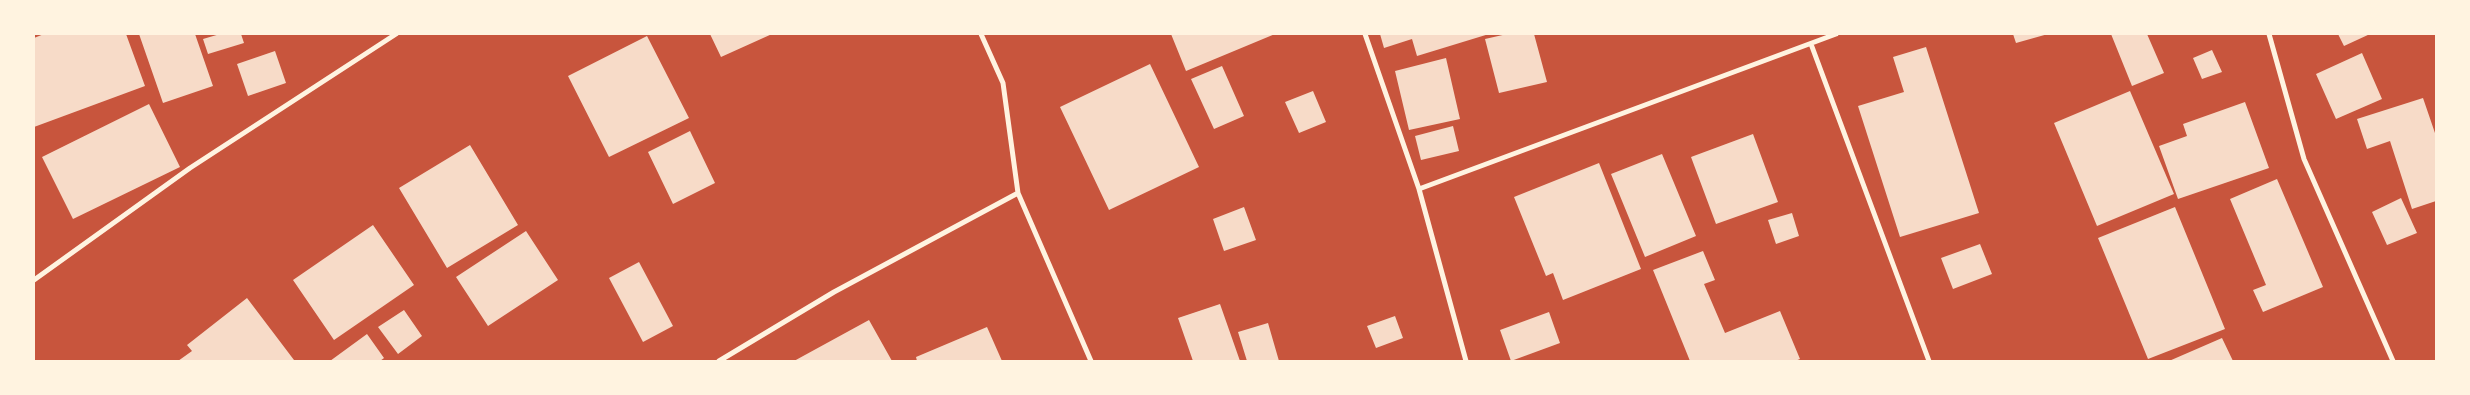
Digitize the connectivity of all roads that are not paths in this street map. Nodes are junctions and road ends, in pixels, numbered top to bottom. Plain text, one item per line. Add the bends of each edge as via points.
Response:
1 (396, 34) edge
2 (981, 34) edge
3 (1365, 34) edge
4 (1836, 34) edge
5 (2270, 34) edge
6 (1811, 44) junction
7 (1419, 189) junction
8 (1018, 193) junction
9 (34, 280) edge
10 (719, 361) edge
11 (1091, 361) edge
12 (1466, 361) edge
13 (1929, 361) edge
14 (2394, 361) edge

1 - 9 street via 190,168
2 - 8 street via 1003,82
3 - 7 street
4 - 6 street
5 - 14 street via 2304,159
6 - 7 street
6 - 13 street
7 - 12 street
8 - 10 street via 834,292
8 - 11 street

